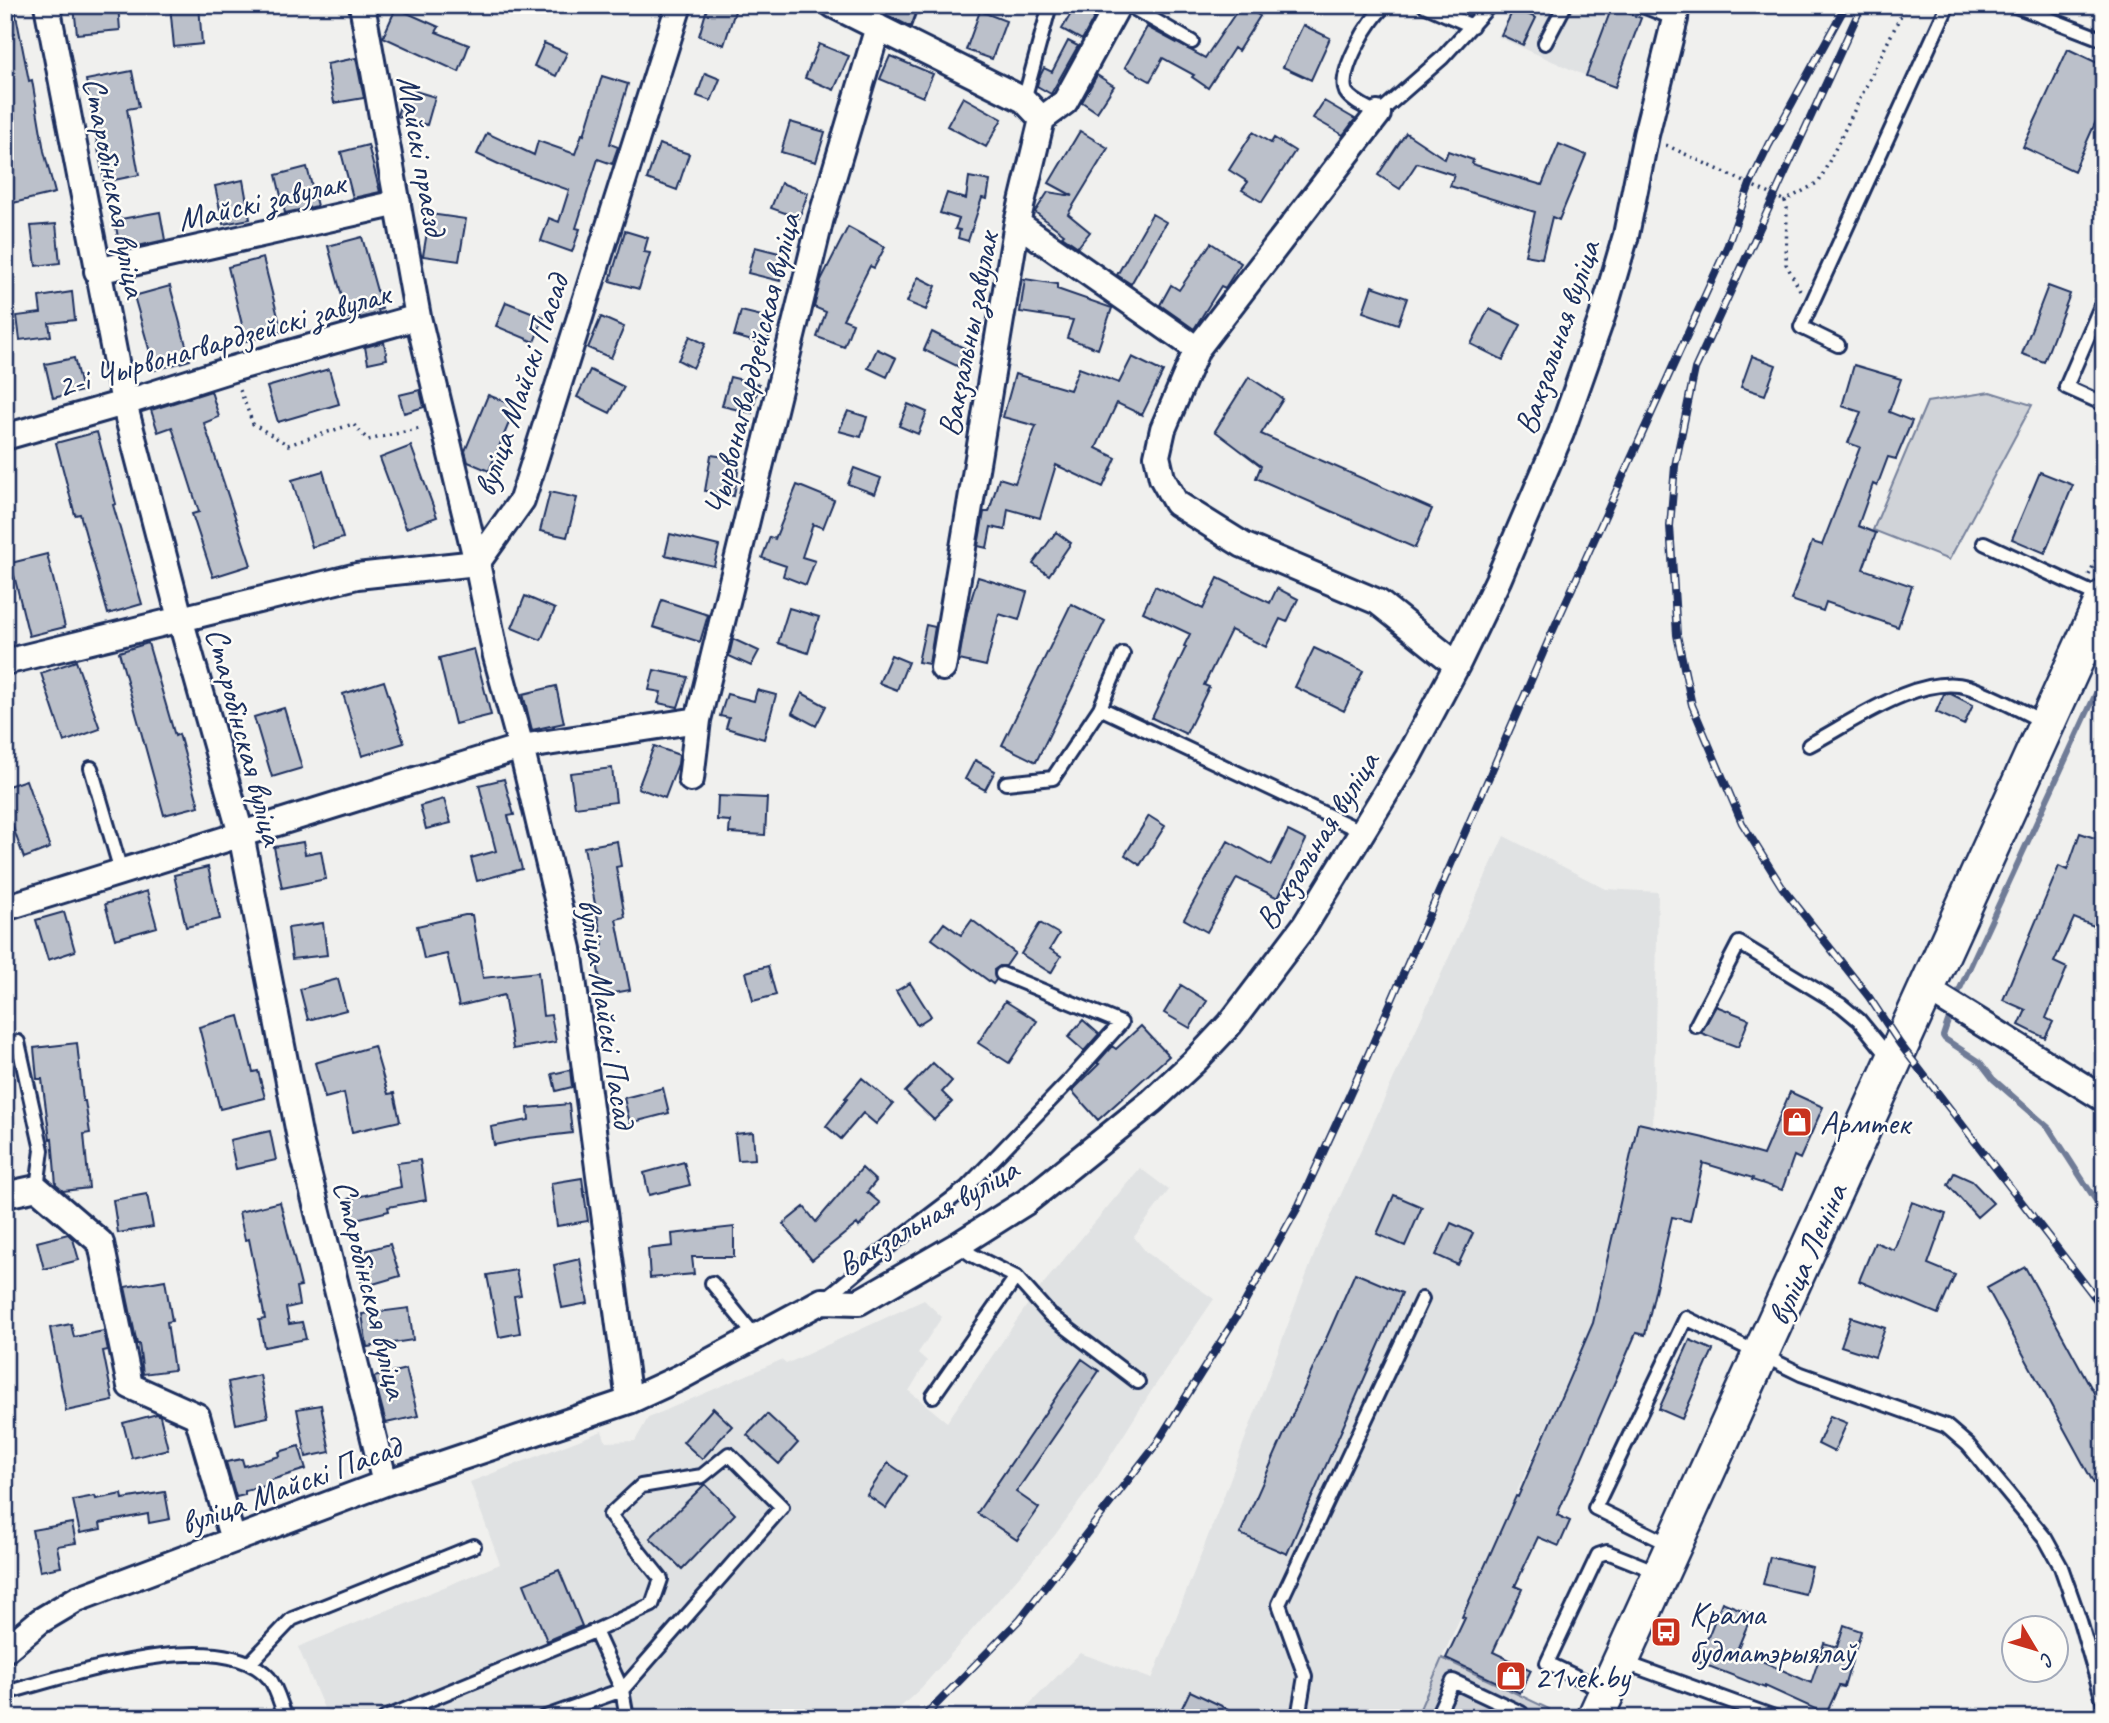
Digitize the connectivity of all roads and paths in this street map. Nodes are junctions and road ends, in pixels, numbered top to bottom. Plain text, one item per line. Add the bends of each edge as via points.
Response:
1 (47, 5) edge
2 (362, 5) edge
3 (679, 5) edge
4 (832, 5) edge
5 (1050, 5) edge
6 (1118, 5) edge
7 (1128, 5) edge
8 (1386, 5) edge
9 (1424, 5) edge
10 (1490, 5) edge
11 (1565, 5) edge
12 (1640, 5) edge
13 (1906, 5) edge
14 (1948, 5) edge
15 (2013, 5) edge
16 (1676, 12) edge
17 (1472, 26) junction
18 (878, 27) junction
19 (2104, 40) edge
20 (1192, 42) dead end
21 (1545, 43) dead end
22 (1024, 100) junction
23 (1378, 114) junction
24 (1042, 118) junction
25 (1646, 135) junction
26 (1786, 201) junction
27 (398, 204) junction
28 (1017, 223) junction
29 (97, 271) junction
30 (2104, 299) edge
31 (1810, 307) junction
32 (418, 317) junction
33 (1838, 345) dead end
34 (1197, 349) junction
35 (232, 369) junction
36 (124, 403) junction
37 (2104, 404) edge
38 (442, 423) junction
39 (5, 437) edge
40 (1984, 543) dead end
41 (477, 563) junction
42 (2104, 598) edge
43 (180, 618) junction
44 (1122, 654) dead end
45 (5, 662) edge
46 (1457, 665) junction
47 (943, 668) dead end
48 (1100, 708) junction
49 (698, 720) junction
50 (2046, 723) junction
51 (1810, 745) dead end
52 (521, 747) junction
53 (91, 768) dead end
54 (691, 779) dead end
55 (1006, 783) dead end
56 (1363, 832) junction
57 (241, 834) junction
58 (121, 871) junction
59 (5, 908) edge
60 (1002, 974) dead end
61 (1925, 988) junction
62 (1696, 1026) dead end
63 (18, 1042) dead end
64 (1892, 1061) junction
65 (2104, 1099) edge
66 (37, 1188) junction
67 (5, 1195) edge
68 (958, 1245) junction
69 (1016, 1277) junction
70 (712, 1283) dead end
71 (1422, 1298) dead end
72 (822, 1301) junction
73 (755, 1336) junction
74 (1760, 1355) junction
75 (1138, 1382) dead end
76 (933, 1396) dead end
77 (629, 1401) junction
78 (385, 1483) junction
79 (233, 1540) junction
80 (474, 1546) dead end
81 (1667, 1560) junction
82 (595, 1631) junction
83 (5, 1650) edge
84 (250, 1663) junction
85 (622, 1690) junction
86 (1607, 1690) edge
87 (5, 1693) edge
88 (2104, 1704) edge
89 (286, 1718) edge
90 (385, 1718) edge
91 (543, 1718) edge
92 (626, 1718) edge
93 (1298, 1718) edge
94 (1436, 1718) edge
95 (1518, 1718) edge
96 (1777, 1718) edge

1 - 29 street, Старобінская вуліца
2 - 27 street, Майскі праезд
3 - 41 street, вуліца Майскі Пасад via 522,500
4 - 18 street
5 - 22 lane
6 - 24 street via 1065,102
7 - 20 lane
8 - 23 lane via 1376,13 1344,73 1350,98
9 - 17 lane
10 - 17 lane
11 - 21 lane
12 - 16 lane
13 - 26 path via 1819,182
14 - 31 lane
15 - 19 lane
16 - 25 street, Вакзальная вуліца
17 - 23 lane
18 - 22 street
18 - 49 street, Чырвонагвардзейская вуліца via 821,218
22 - 24 street
23 - 34 street
24 - 28 street
25 - 26 path
25 - 46 street, Вакзальная вуліца via 1626,235 1602,317 1499,580
26 - 31 path via 1786,264
27 - 29 street, Майскі завулак
27 - 32 street, Майскі праезд
28 - 34 street, Вакзальны завулак
28 - 47 street, Вакзальны завулак
29 - 36 street, Старобінская вуліца
30 - 37 lane via 2066,387
31 - 33 lane via 1801,327
32 - 35 street, 2-і Чырвонагвардзейскі завулак
32 - 38 street, Майскі праезд
34 - 46 street via 1163,429 1157,456 1162,478 1176,503 1243,545 1378,602
35 - 36 street, 2-і Чырвонагвардзейскі завулак
35 - 38 path via 253,424 288,445 354,424 368,440
36 - 39 street, 2-і Чырвонагвардзейскі завулак
36 - 43 street, Старобінская вуліца
38 - 41 street, Майскі праезд
40 - 42 lane
41 - 43 street via 358,576
41 - 52 street, вуліца Майскі Пасад
42 - 50 main road, вуліца Леніна
43 - 45 street
43 - 57 street, Старобінская вуліца
44 - 48 lane
46 - 56 street, Вакзальная вуліца
48 - 55 lane via 1053,778
48 - 56 lane
49 - 52 street
49 - 54 street, Чырвонагвардзейская вуліца
50 - 51 lane via 1968,687 1945,684 1888,701
50 - 61 main road, вуліца Леніна
52 - 57 street
52 - 77 street, вуліца Майскі Пасад via 569,950
53 - 58 lane
56 - 68 street, Вакзальная вуліца via 1305,925 1230,1024 1196,1060 1026,1202
57 - 58 street
57 - 78 street, Старобінская вуліца via 301,1144
58 - 59 street
60 - 72 lane via 1121,1023 966,1188
61 - 64 main road, вуліца Леніна
61 - 65 street
62 - 64 lane via 1739,943 1841,1005
63 - 66 lane via 42,1150
64 - 74 main road, вуліца Леніна
66 - 67 street
66 - 79 street via 101,1243 131,1386 197,1416
68 - 69 lane
68 - 72 street, Вакзальная вуліца via 859,1302
69 - 75 lane via 1050,1315
69 - 76 lane
70 - 73 lane
71 - 93 lane via 1279,1604 1305,1676
72 - 73 street, Вакзальная вуліца
73 - 77 street, Вакзальная вуліца
74 - 81 main road, вуліца Леніна
74 - 81 lane via 1686,1318 1595,1508
74 - 88 lane via 1945,1426 1968,1445 2045,1538 2061,1567
77 - 78 street, вуліца Майскі Пасад
78 - 79 street, вуліца Майскі Пасад
79 - 83 street, вуліца Майскі Пасад via 77,1599
80 - 84 lane via 292,1619
81 - 86 main road, вуліца Леніна
81 - 86 lane via 1607,1552 1598,1555 1547,1663
82 - 85 lane
82 - 85 lane via 652,1605 661,1580 610,1515 641,1486 702,1476 729,1454 782,1507
82 - 90 lane
84 - 87 lane via 217,1656 150,1656
84 - 89 lane via 270,1679
85 - 91 lane
85 - 92 lane
86 - 96 lane
94 - 95 lane via 1453,1681 1521,1713

